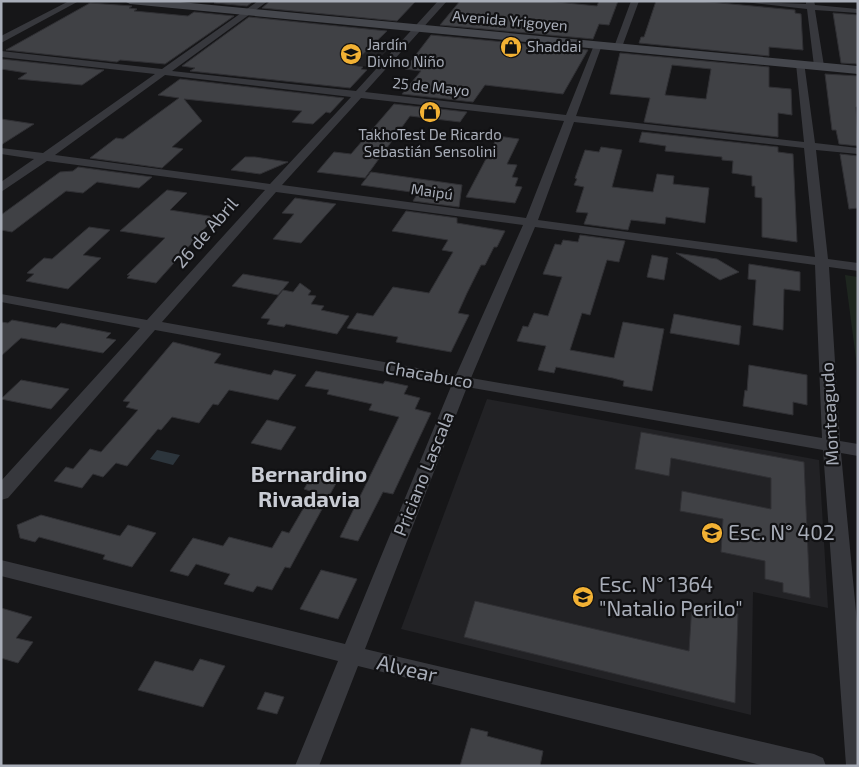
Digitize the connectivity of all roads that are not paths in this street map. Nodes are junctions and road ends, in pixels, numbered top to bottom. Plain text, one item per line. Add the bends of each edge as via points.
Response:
1 (75, 1) edge
2 (130, 1) edge
3 (264, 1) edge
4 (443, 1) edge
5 (635, 1) edge
6 (739, 1) edge
7 (810, 4) edge
8 (858, 11) edge
9 (249, 12) junction
10 (419, 29) junction
11 (1, 40) edge
12 (598, 45) junction
13 (618, 47) junction
14 (1, 54) edge
15 (801, 64) junction
16 (819, 66) junction
17 (858, 70) edge
18 (164, 73) junction
19 (359, 95) junction
20 (571, 118) junction
21 (810, 145) junction
22 (1, 151) edge
23 (858, 151) edge
24 (44, 157) junction
25 (274, 187) junction
26 (1, 188) edge
27 (531, 222) junction
28 (822, 262) junction
29 (858, 267) edge
30 (1, 298) edge
31 (152, 325) junction
32 (461, 381) junction
33 (831, 445) junction
34 (858, 450) edge
35 (1, 493) edge
36 (1, 568) edge
37 (350, 655) junction
38 (858, 764) edge
39 (308, 766) edge
40 (814, 766) edge

1 - 11 street
2 - 9 main road, Avenida Yrigoyen
3 - 9 street
4 - 10 street, 26 de Abril
5 - 13 street
6 - 7 street
7 - 8 street
7 - 16 street
9 - 10 main road, Avenida Yrigoyen
9 - 18 street
10 - 12 main road, Avenida Yrigoyen
10 - 19 street, 26 de Abril
12 - 13 main road, Avenida Yrigoyen
12 - 20 street, Priciano Lascala
13 - 15 main road, Avenida Yrigoyen
14 - 18 street, 25 de Mayo
15 - 16 main road, Avenida Yrigoyen
15 - 21 street, Monteagudo
16 - 17 main road, Avenida Yrigoyen
18 - 19 street, 25 de Mayo
18 - 24 street
19 - 20 street, 25 de Mayo
19 - 25 street, 26 de Abril
20 - 21 street, 25 de Mayo
20 - 27 street, Priciano Lascala
21 - 23 street, 25 de Mayo
21 - 28 street, Monteagudo
22 - 24 street, Maipú
24 - 25 street, Maipú
24 - 26 street
25 - 27 street, Maipú
25 - 31 street, 26 de Abril
27 - 28 street, Maipú
27 - 32 street, Priciano Lascala
28 - 29 street, Maipú
28 - 33 street, Monteagudo
30 - 31 street, Chacabuco
31 - 32 street, Chacabuco
31 - 35 street, 26 de Abril
32 - 33 street, Chacabuco
32 - 37 street, Priciano Lascala
33 - 34 street, Chacabuco
33 - 38 street, Monteagudo
36 - 37 street, Alvear
37 - 39 street, Priciano Lascala
37 - 40 street, Alvear

